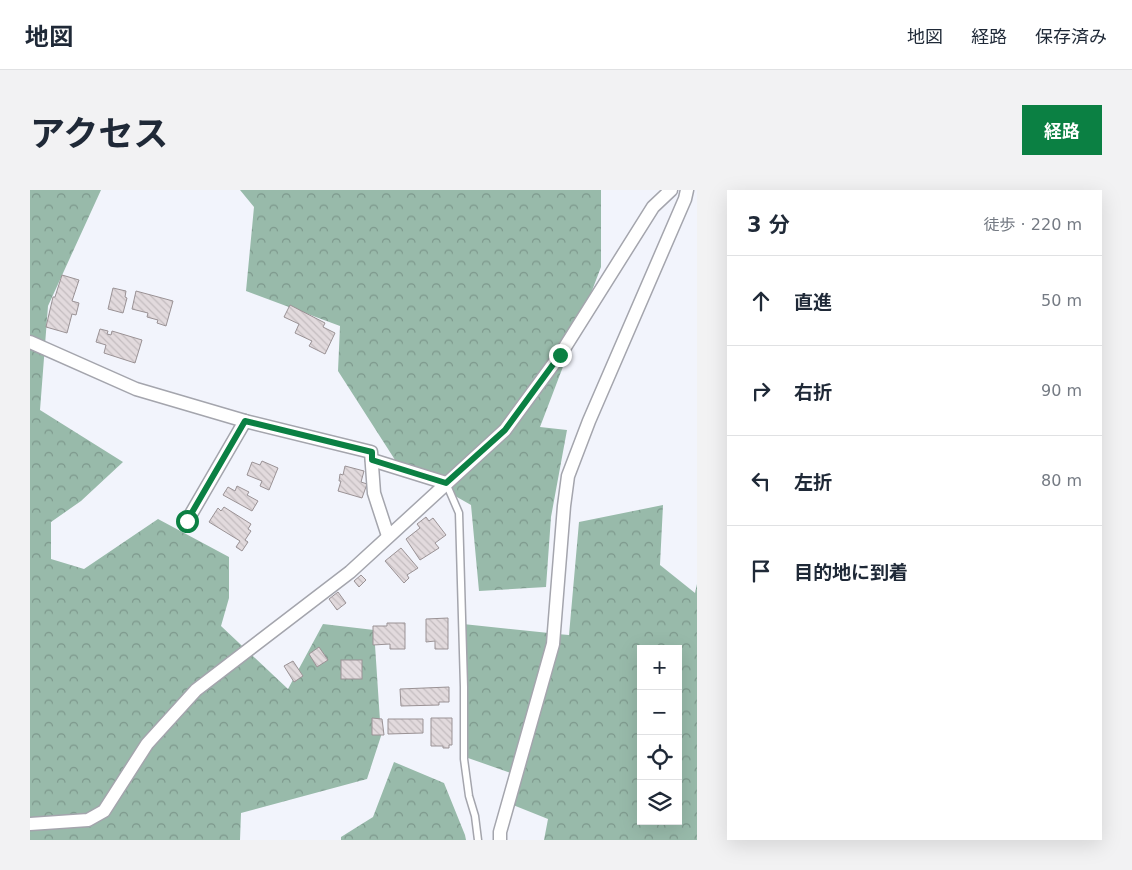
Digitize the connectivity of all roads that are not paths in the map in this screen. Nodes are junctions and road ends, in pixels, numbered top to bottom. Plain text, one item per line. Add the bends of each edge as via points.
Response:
1 (671, 190) edge
2 (687, 190) edge
3 (30, 342) edge
4 (245, 421) junction
5 (372, 460) junction
6 (446, 483) junction
7 (187, 521) dead end
8 (388, 536) junction
9 (30, 824) edge
10 (478, 840) edge
11 (500, 840) edge

1 - 6 street via 653,207 560,355 505,430
2 - 11 street via 568,476 553,644
3 - 4 street via 136,389
4 - 5 street via 372,452
4 - 7 street
5 - 6 street
5 - 8 street via 374,494
6 - 8 street
6 - 10 lane via 459,513 464,759
8 - 9 street via 350,572 196,690 147,744 104,810 88,820

